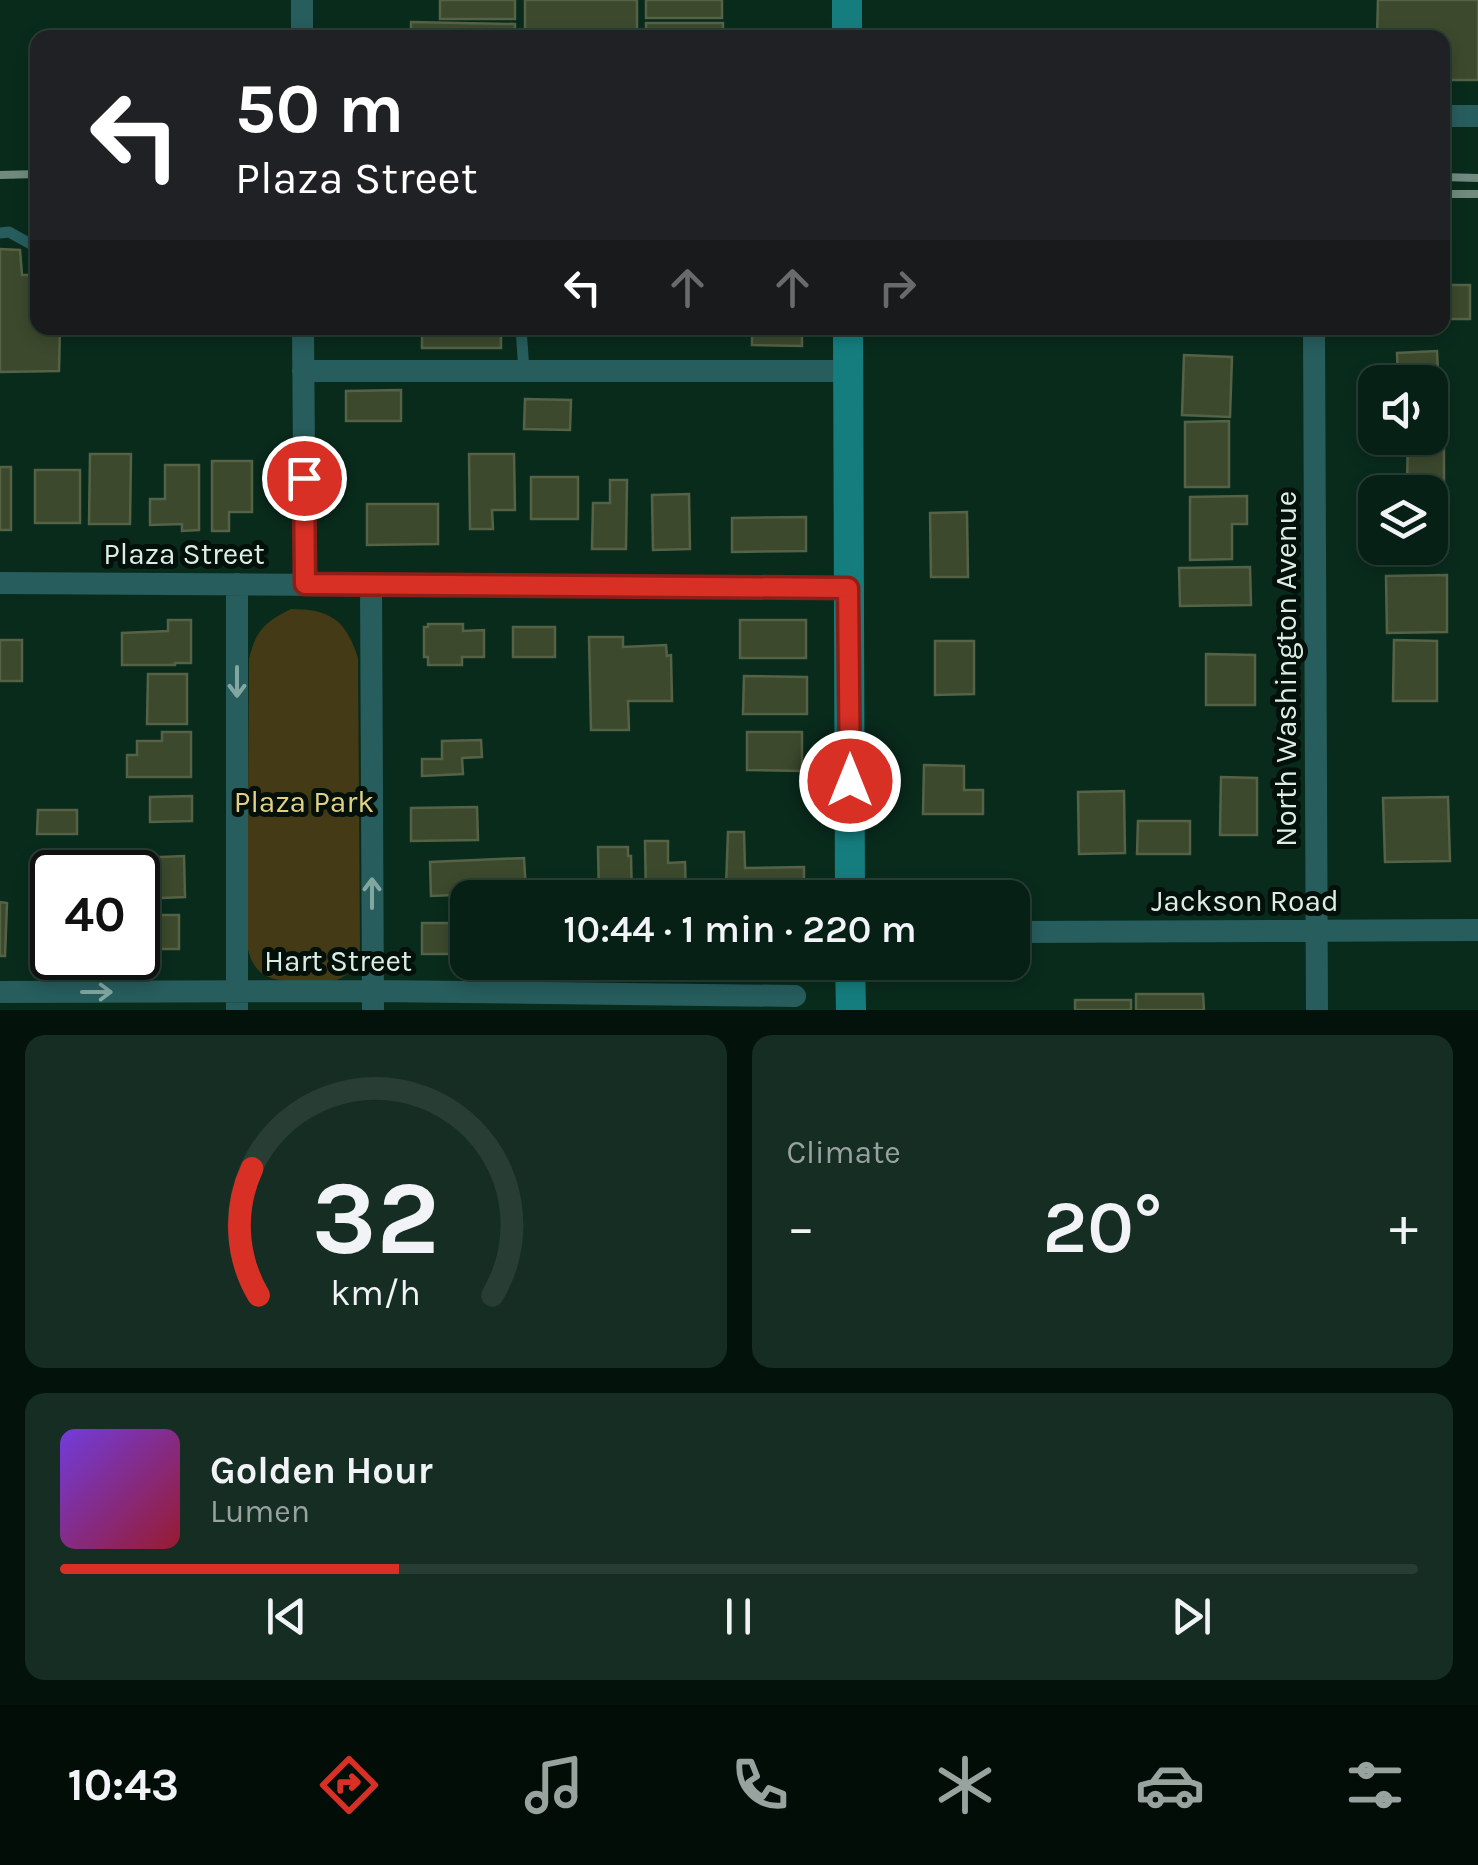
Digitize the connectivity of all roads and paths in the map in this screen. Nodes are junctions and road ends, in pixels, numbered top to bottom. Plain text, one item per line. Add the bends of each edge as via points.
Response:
1 (302, 0) edge
2 (847, 0) edge
3 (302, 30) edge
4 (847, 30) edge
5 (1450, 116) edge
6 (1478, 116) edge
7 (0, 233) edge
8 (30, 244) edge
9 (303, 335) edge
10 (521, 335) edge
11 (848, 335) edge
12 (1314, 335) edge
13 (848, 370) junction
14 (524, 371) junction
15 (303, 372) junction
16 (0, 583) edge
17 (237, 584) junction
18 (305, 584) junction
19 (372, 584) junction
20 (848, 588) junction
21 (850, 880) edge
22 (1316, 930) junction
23 (1478, 930) edge
24 (1030, 932) edge
25 (850, 980) edge
26 (0, 992) edge
27 (795, 996) dead end
28 (373, 1000) edge
29 (30, 1001) edge
30 (236, 1001) edge
31 (851, 1010) edge
32 (1317, 1010) edge

1 - 3 street
2 - 4 street
5 - 6 street
7 - 8 lane
9 - 15 street
10 - 14 lane
11 - 13 street
12 - 22 street, North Washington Avenue
13 - 14 street
13 - 20 street
14 - 15 street
15 - 18 street
16 - 17 street, Plaza Street
17 - 18 street, Plaza Street
17 -> 30 street
18 - 19 street, Plaza Street
19 - 20 street, Plaza Street
28 -> 19 street
20 - 21 street
22 - 23 street, Jackson Road
22 - 24 street, Jackson Road
22 - 32 street, North Washington Avenue
25 - 31 street
26 - 29 street, Hart Street
27 - 28 street, Hart Street
28 - 30 street, Hart Street
29 -> 30 street, Hart Street

